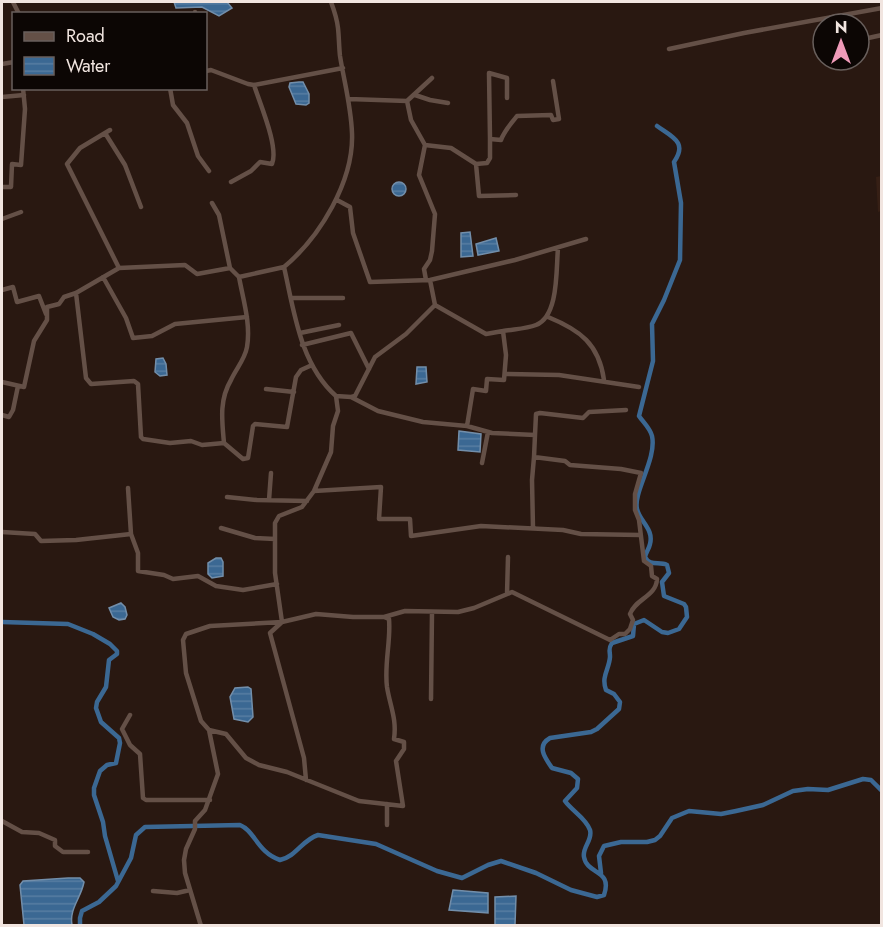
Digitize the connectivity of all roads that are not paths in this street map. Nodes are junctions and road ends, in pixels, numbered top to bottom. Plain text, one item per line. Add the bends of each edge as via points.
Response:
1 (331, 2) edge
2 (882, 8) edge
3 (669, 49) dead end
4 (342, 68) junction
5 (207, 71) edge
6 (432, 78) dead end
7 (553, 81) dead end
8 (254, 85) junction
9 (23, 90) edge
10 (170, 90) edge
11 (24, 95) junction
12 (415, 95) junction
13 (2, 97) edge
14 (507, 98) dead end
15 (349, 99) junction
16 (407, 102) junction
17 (448, 103) dead end
18 (490, 139) junction
19 (425, 145) junction
20 (476, 164) junction
21 (209, 171) dead end
22 (231, 182) dead end
23 (2, 187) edge
24 (516, 195) dead end
25 (337, 200) junction
26 (212, 203) dead end
27 (141, 207) dead end
28 (21, 213) dead end
29 (2, 219) edge
30 (585, 239) dead end
31 (558, 248) junction
32 (284, 267) junction
33 (119, 268) junction
34 (230, 268) junction
35 (103, 277) junction
36 (239, 278) junction
37 (428, 280) junction
38 (2, 290) edge
39 (76, 293) junction
40 (291, 298) junction
41 (343, 298) dead end
42 (435, 305) junction
43 (47, 315) junction
44 (247, 317) junction
45 (548, 317) junction
46 (339, 325) dead end
47 (503, 331) junction
48 (300, 333) junction
49 (302, 345) junction
50 (312, 364) junction
51 (369, 369) junction
52 (505, 374) junction
53 (604, 380) junction
54 (2, 382) edge
55 (18, 386) junction
56 (639, 387) dead end
57 (266, 389) dead end
58 (294, 392) junction
59 (336, 396) junction
60 (351, 398) junction
61 (626, 410) dead end
62 (2, 415) edge
63 (467, 426) junction
64 (488, 432) junction
65 (535, 435) junction
66 (224, 443) junction
67 (534, 457) junction
68 (482, 463) dead end
69 (271, 473) dead end
70 (128, 488) dead end
71 (314, 491) junction
72 (227, 497) dead end
73 (269, 500) junction
74 (307, 501) junction
75 (221, 528) dead end
76 (533, 528) junction
77 (2, 532) edge
78 (131, 534) junction
79 (640, 535) junction
80 (275, 539) junction
81 (508, 557) dead end
82 (277, 584) junction
83 (507, 594) junction
84 (432, 612) junction
85 (384, 617) junction
86 (282, 622) junction
87 (431, 699) dead end
88 (130, 715) dead end
89 (209, 730) junction
90 (306, 780) junction
91 (210, 800) junction
92 (387, 804) junction
93 (2, 821) edge
94 (387, 825) dead end
95 (88, 852) dead end
96 (190, 890) junction
97 (153, 891) dead end
98 (201, 926) edge

1 - 4 street
2 - 3 street
4 - 8 street
4 - 15 street
5 - 8 street
6 - 12 street
7 - 18 street via 559,119 553,120 551,115 517,116 501,140
8 - 22 street via 275,156 272,164 260,162
9 - 11 street
10 - 21 street via 173,105 187,123 198,156
11 - 13 street
11 - 23 street via 21,165 12,164 11,186
12 - 16 street
12 - 17 street
14 - 18 street via 507,78 489,73
15 - 16 street
15 - 25 street via 351,161
16 - 19 street via 411,120
18 - 20 street via 490,158 487,163
19 - 20 street via 451,148
19 - 37 street via 419,175 435,214 432,250 424,269
20 - 24 street via 479,196
25 - 32 street via 310,239
25 - 37 street via 350,207 353,233 370,282
26 - 34 street via 219,215
27 - 33 street via 107,132 80,148 66,164
28 - 29 street
30 - 31 street
31 - 37 street
31 - 45 street via 555,292
32 - 36 street
32 - 40 street
33 - 34 street via 185,265 199,274
33 - 35 street
34 - 36 street
35 - 39 street
35 - 44 street via 133,338 152,336 175,324
36 - 44 street
37 - 42 street
38 - 43 street via 13,287 17,302 39,296
39 - 43 street via 47,307
39 - 66 street via 86,378 91,384 138,384 141,437 170,443
40 - 41 street
40 - 48 street
42 - 47 street via 486,334
42 - 51 street via 375,357
43 - 55 street via 34,341 24,387
44 - 66 street via 247,347 221,406
45 - 47 street via 537,325
45 - 53 street via 590,343 602,366
46 - 48 street
47 - 52 street
48 - 49 street
49 - 50 street
49 - 51 street via 351,333
50 - 58 street via 297,373
50 - 59 street
51 - 60 street
52 - 53 street
52 - 63 street via 504,380 487,379 486,391 473,389
53 - 56 street
54 - 55 street
55 - 62 street via 13,410 9,417
57 - 58 street
58 - 66 street via 287,427 255,424 248,458 243,459
59 - 60 street
59 - 71 street via 338,411 331,452
60 - 63 street via 378,411 423,422
61 - 65 street via 589,412 583,418 536,414
63 - 64 street
64 - 65 street
64 - 68 street
65 - 67 street
67 - 76 street
67 - 79 street via 641,473 635,503
69 - 73 street
70 - 78 street
71 - 74 street
71 - 76 street via 381,487 379,519 410,519 411,536 481,526
72 - 73 street
73 - 74 street
74 - 80 street via 279,516 274,523
75 - 80 street via 255,538
76 - 79 street
77 - 78 street via 35,534 40,541
78 - 82 street via 138,553 138,571 173,579 198,576 216,586 243,590
79 - 83 street via 644,561 651,566 657,582 649,596 632,608 633,620 625,634 610,640 512,592
80 - 82 street
81 - 83 street
82 - 86 street
83 - 84 street via 458,612
84 - 85 street via 405,611
84 - 87 street
85 - 86 street via 315,614
85 - 92 street via 389,619 387,680 396,725 394,739 404,742 396,761 403,806
86 - 89 street via 210,626 186,634 186,673 201,721
86 - 90 street via 270,633 304,758
88 - 91 street via 122,729 140,754 143,798
89 - 90 street via 225,734 246,758 259,765
89 - 91 street via 218,774
90 - 92 street via 359,801
91 - 96 street via 195,821 186,849 184,861
92 - 94 street
93 - 95 street via 22,832 39,833 55,840 55,846 63,852
96 - 97 street
96 - 98 street

